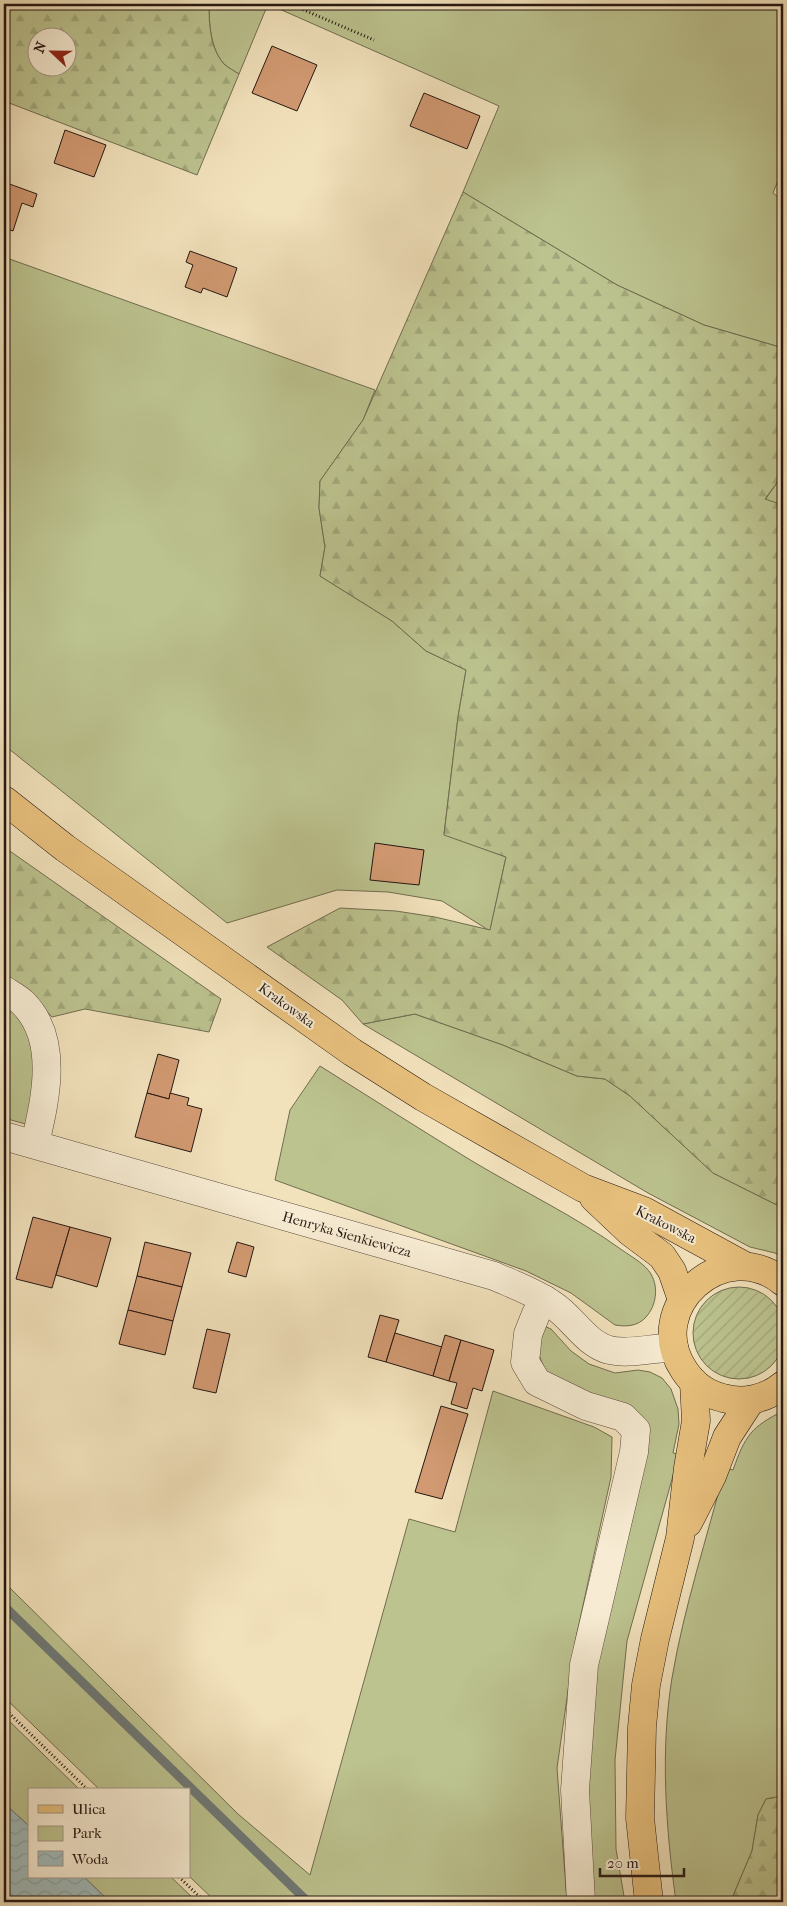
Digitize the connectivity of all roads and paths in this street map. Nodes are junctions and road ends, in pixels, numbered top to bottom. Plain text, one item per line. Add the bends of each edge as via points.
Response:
1 (290, 4) edge
2 (374, 40) dead end
3 (4, 800) edge
4 (4, 990) edge
5 (4, 1136) edge
6 (35, 1144) junction
7 (583, 1188) junction
8 (745, 1266) junction
9 (783, 1282) edge
10 (544, 1299) junction
11 (682, 1300) junction
12 (674, 1348) junction
13 (694, 1382) junction
14 (783, 1385) edge
15 (751, 1400) junction
16 (680, 1538) junction
17 (4, 1708) edge
18 (86, 1788) edge
19 (180, 1878) edge
20 (205, 1902) edge
21 (581, 1902) edge
22 (649, 1902) edge

1 - 2 path
3 - 7 main road, Krakowska via 352,1052 423,1097
4 - 6 street via 23,1003 39,1027 47,1059 46,1096
5 - 6 street, Henryka Sienkiewicza
6 - 10 street, Henryka Sienkiewicza via 494,1276
7 - 8 main road, Krakowska via 644,1211
7 - 11 main road, Krakowska via 630,1232 662,1256 672,1271
8 - 9 main road, Krakowska via 767,1272
8 - 11 main road via 709,1274
10 - 12 street, Henryka Sienkiewicza via 602,1347 630,1351
10 - 21 street via 528,1334 526,1362 537,1382 586,1406 623,1417 636,1430 634,1452 584,1665 575,1790
11 - 12 main road via 675,1318
12 - 13 main road via 682,1367
13 - 15 main road via 720,1398
13 - 16 main road via 696,1421
14 - 15 main road
15 - 16 main road via 728,1436 712,1476
16 - 22 main road via 655,1639 642,1727 640,1818
17 - 18 path
19 - 20 path

